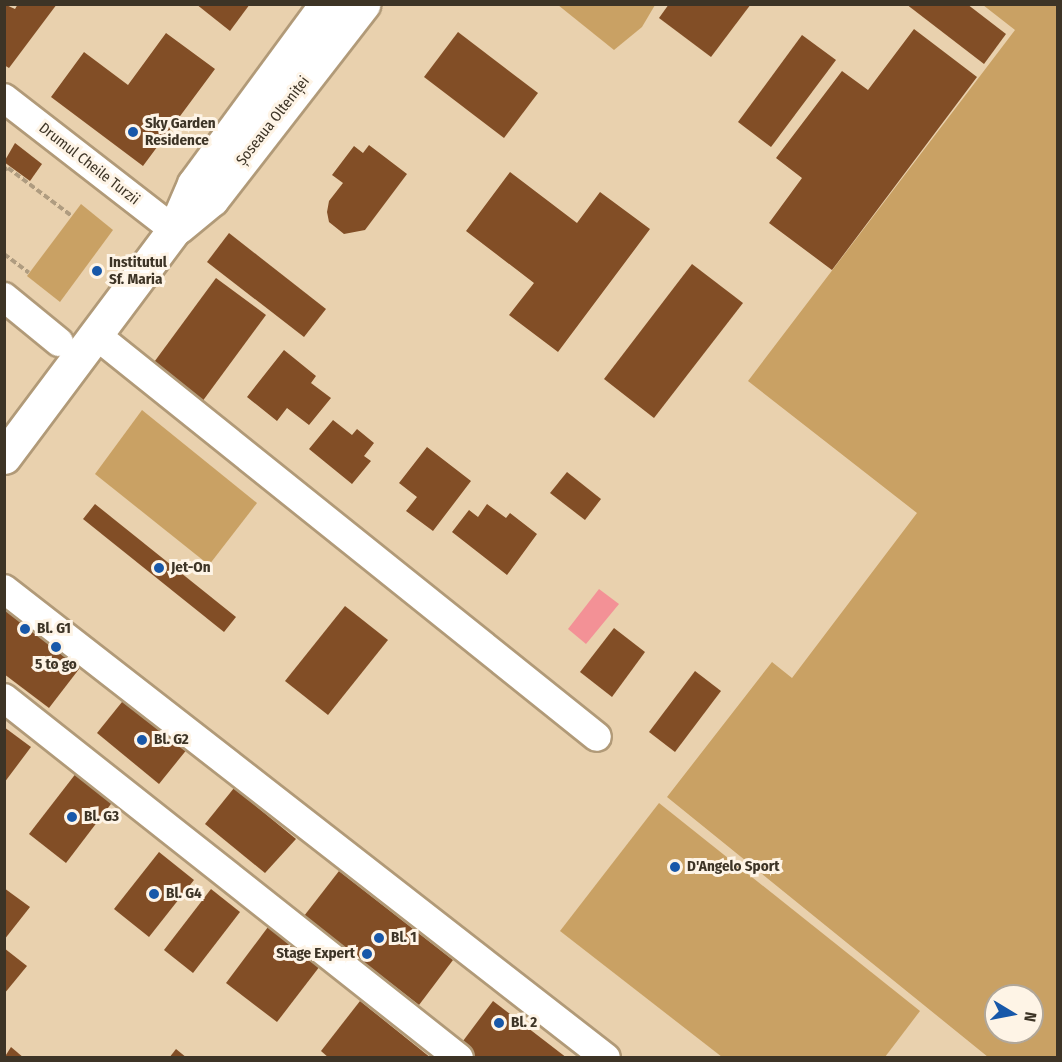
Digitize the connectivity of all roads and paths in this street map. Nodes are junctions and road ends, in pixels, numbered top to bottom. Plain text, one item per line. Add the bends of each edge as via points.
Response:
1 (326, 4) edge
2 (363, 4) edge
3 (4, 98) edge
4 (4, 170) edge
5 (72, 216) dead end
6 (174, 230) junction
7 (4, 254) edge
8 (29, 273) dead end
9 (4, 297) edge
10 (96, 335) junction
11 (59, 342) dead end
12 (4, 457) edge
13 (4, 589) edge
14 (4, 698) edge
15 (597, 737) dead end
16 (459, 1058) edge
17 (606, 1058) edge

1 - 6 main road, Șoseaua Olteniței via 194,184
2 - 6 main road, Șoseaua Olteniței via 212,199
3 - 6 street, Drumul Cheile Turzii
4 - 5 path via 8,168
6 - 10 main road, Șoseaua Olteniței
7 - 8 path
9 - 11 street
10 - 12 main road, Șoseaua Olteniței
10 - 15 street
13 - 17 street
14 - 16 street

